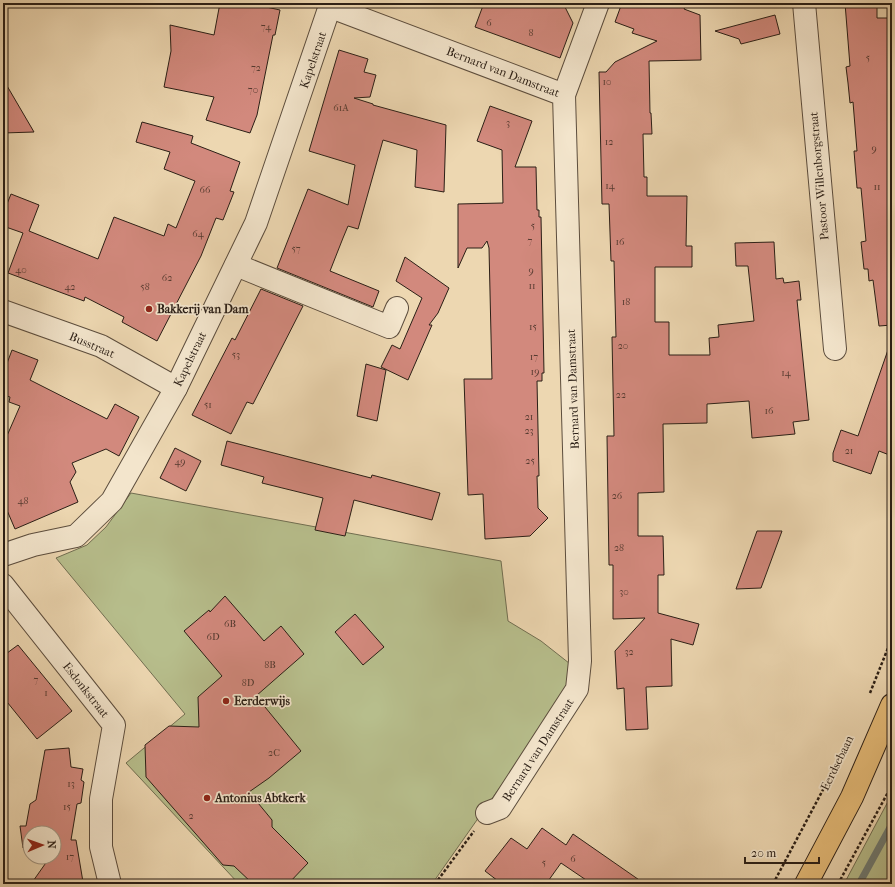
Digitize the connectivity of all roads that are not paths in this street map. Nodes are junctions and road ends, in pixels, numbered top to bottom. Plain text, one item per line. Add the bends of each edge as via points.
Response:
1 (598, 3) edge
2 (804, 3) edge
3 (331, 5) edge
4 (564, 95) junction
5 (236, 265) junction
6 (397, 308) dead end
7 (3, 311) edge
8 (835, 348) dead end
9 (176, 388) junction
10 (3, 555) edge
11 (3, 586) edge
12 (892, 705) edge
13 (488, 813) road end
14 (110, 884) edge
15 (806, 884) edge

1 - 4 street
2 - 8 street, Pastoor Willenborgstraat
3 - 4 street, Bernard van Damstraat
3 - 5 street, Kapelstraat via 256,223
4 - 13 street, Bernard van Damstraat via 580,668 577,689 573,696 500,808
5 - 6 street via 389,327
5 - 9 street, Kapelstraat
7 - 9 street, Busstraat via 101,346
9 - 10 street, Kapelstraat via 112,501 76,536 33,545
11 - 14 street, Esdonkstraat via 114,725 101,799 101,847
12 - 15 main road via 852,797

